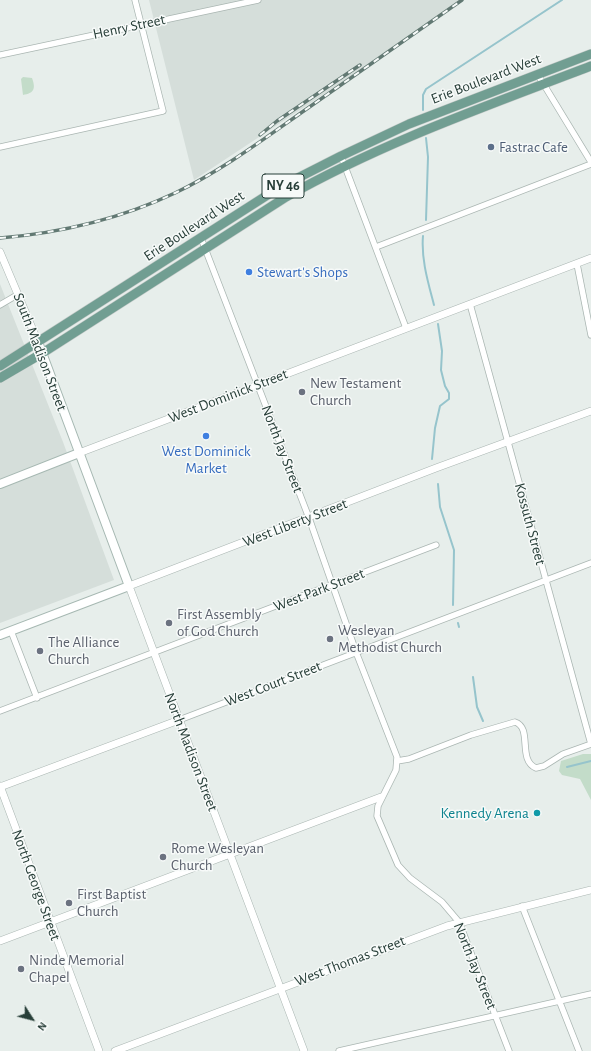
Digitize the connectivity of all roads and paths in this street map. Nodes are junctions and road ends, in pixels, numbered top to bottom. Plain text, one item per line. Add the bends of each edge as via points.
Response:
1 (135, 0) edge
2 (258, 0) edge
3 (141, 25) junction
4 (591, 54) edge
5 (0, 55) edge
6 (591, 66) edge
7 (538, 75) junction
8 (543, 84) junction
9 (0, 146) edge
10 (341, 156) junction
11 (591, 163) edge
12 (345, 166) junction
13 (201, 238) junction
14 (376, 247) junction
15 (206, 249) junction
16 (0, 252) edge
17 (591, 258) edge
18 (577, 264) junction
19 (18, 295) junction
20 (470, 304) junction
21 (0, 305) edge
22 (406, 328) junction
23 (591, 333) edge
24 (38, 342) junction
25 (41, 354) junction
26 (0, 366) edge
27 (0, 378) edge
28 (258, 386) junction
29 (591, 411) edge
30 (509, 442) junction
31 (79, 453) junction
32 (0, 484) edge
33 (309, 518) junction
34 (436, 545) dead end
35 (591, 563) edge
36 (545, 580) junction
37 (332, 585) junction
38 (129, 586) junction
39 (11, 631) junction
40 (0, 635) edge
41 (153, 652) junction
42 (356, 652) junction
43 (37, 698) junction
44 (0, 712) edge
45 (179, 720) junction
46 (591, 744) edge
47 (397, 761) junction
48 (0, 787) edge
49 (381, 797) junction
50 (229, 854) junction
51 (591, 890) edge
52 (522, 906) junction
53 (50, 922) junction
54 (459, 922) junction
55 (0, 941) edge
56 (280, 988) junction
57 (591, 994) edge
58 (560, 1002) junction
59 (495, 1015) junction
60 (99, 1051) edge
61 (116, 1051) edge
62 (304, 1051) edge
63 (339, 1051) edge
64 (509, 1051) edge
65 (579, 1051) edge

1 - 3 street
2 - 3 street, Henry Street
3 - 5 street, Henry Street
3 - 9 street via 163,111
4 - 7 main road, Erie Boulevard West / NY 46
6 - 8 main road, Erie Boulevard West / NY 46
7 - 8 street
7 - 10 main road, Erie Boulevard West / NY 46 via 409,124
8 - 11 street
8 - 12 main road, Erie Boulevard West / NY 46 via 412,135
10 - 12 street
10 - 13 main road, Erie Boulevard West / NY 46 via 280,187
11 - 14 street
12 - 14 street
12 - 15 main road, Erie Boulevard West / NY 46 via 286,198
13 - 15 street, North Jay Street
13 - 24 main road, Erie Boulevard West / NY 46
14 - 22 street
15 - 25 main road, Erie Boulevard West / NY 46
15 - 28 street, North Jay Street
16 - 19 street, South Madison Street
17 - 18 street, West Dominick Street
18 - 20 street, West Dominick Street
18 - 23 street
19 - 21 street
19 - 24 street, South Madison Street
20 - 22 street, West Dominick Street
20 - 30 street, Kossuth Street
22 - 28 street, West Dominick Street
24 - 25 main road, South Madison Street
24 - 26 main road, Erie Boulevard West / NY 46
25 - 27 main road, Erie Boulevard West / NY 46
25 - 31 main road, South Madison Street
28 - 31 street, West Dominick Street
28 - 33 street, North Jay Street
29 - 30 street, West Liberty Street
30 - 33 street, West Liberty Street
30 - 36 street, Kossuth Street
31 - 32 main road, West Dominick Street
31 - 38 main road, North Madison Street
33 - 37 street, North Jay Street
33 - 38 street, West Liberty Street
34 - 37 street, West Park Street
35 - 36 street, West Court Street
36 - 42 street, West Court Street
36 - 46 street, Kossuth Street
37 - 41 street, West Park Street
37 - 42 street, North Jay Street
38 - 39 main road, West Liberty Street
38 - 41 street, North Madison Street
39 - 40 main road, West Liberty Street
39 - 43 street
41 - 43 street, West Park Street
41 - 45 street, North Madison Street
42 - 45 street, West Court Street
42 - 47 street, North Jay Street
43 - 44 street, West Park Street
45 - 48 street, West Court Street
45 - 50 street, North Madison Street
46 - 47 street via 563,754 536,768 529,764 527,759 520,725 508,722 409,759
47 - 49 street, North Jay Street via 396,770
48 - 53 street, North George Street
49 - 50 street
49 - 54 street, North Jay Street via 377,816 398,866 442,902
50 - 53 street
50 - 56 street, North Madison Street
51 - 52 street, West Thomas Street
52 - 54 street, West Thomas Street
52 - 58 street
53 - 55 street
53 - 60 street, North George Street
54 - 56 street, West Thomas Street
54 - 59 street, North Jay Street
56 - 61 street, West Thomas Street
56 - 62 street, North Madison Street
57 - 58 street
58 - 59 street
58 - 65 street
59 - 63 street
59 - 64 street, North Jay Street

